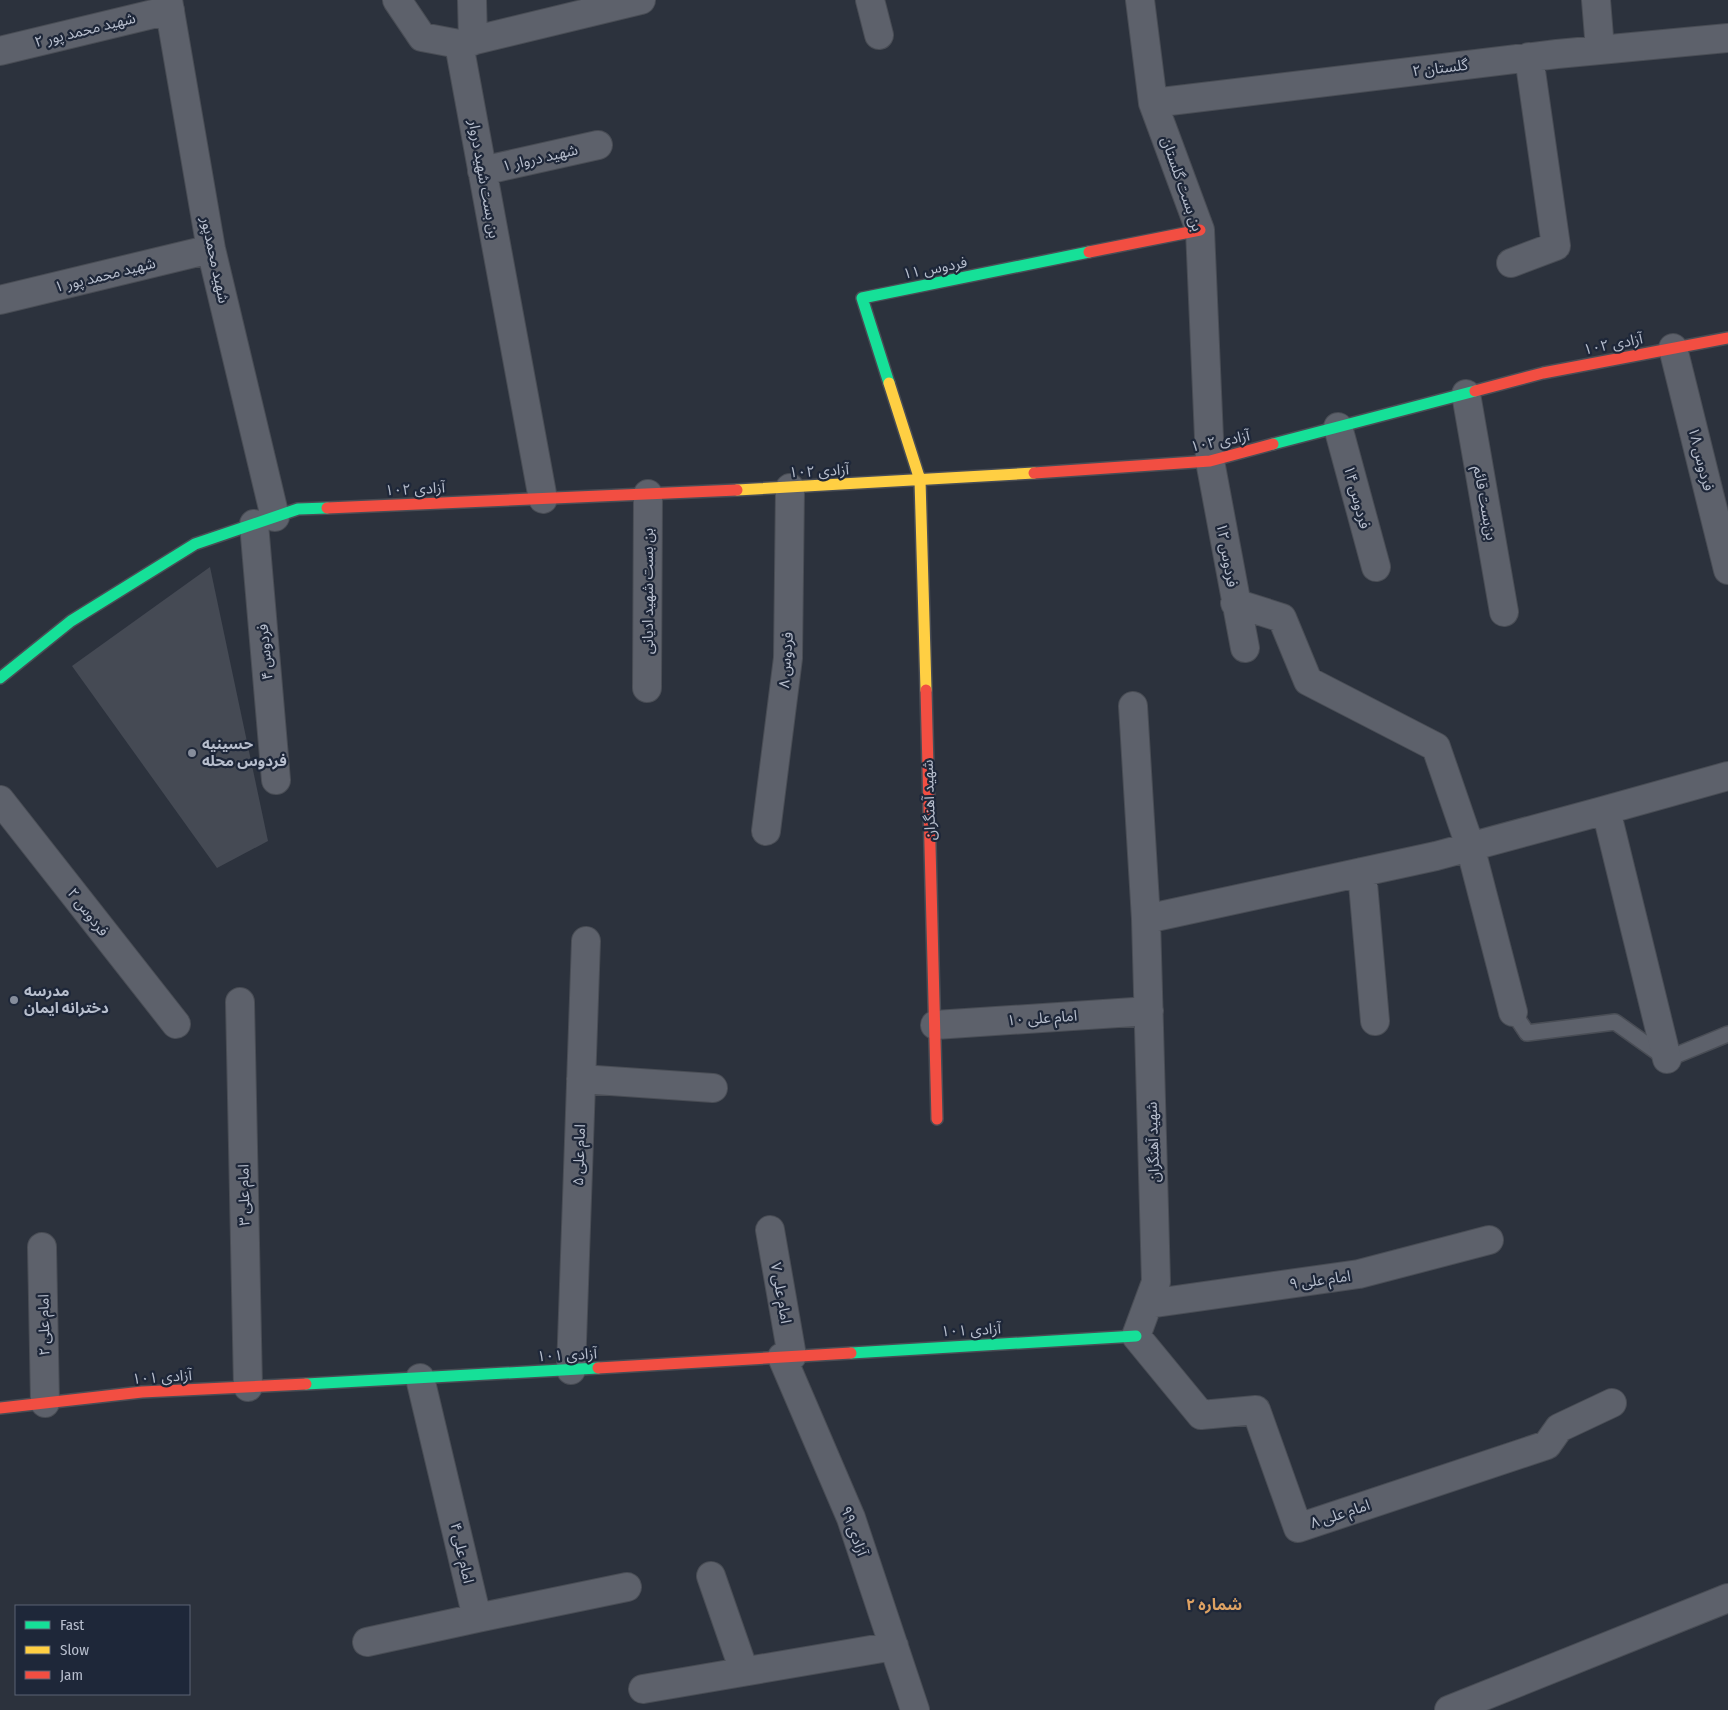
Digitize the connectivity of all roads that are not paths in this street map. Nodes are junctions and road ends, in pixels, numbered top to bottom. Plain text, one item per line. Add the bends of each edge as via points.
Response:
1 (397, 0) edge
2 (472, 0) edge
3 (641, 0) edge
4 (870, 0) edge
5 (1140, 0) edge
6 (1596, 0) edge
7 (169, 5) edge
8 (879, 35) dead end
9 (1728, 38) edge
10 (466, 43) junction
11 (1600, 49) junction
12 (0, 51) edge
13 (1529, 57) junction
14 (1153, 103) junction
15 (598, 144) dead end
16 (482, 172) junction
17 (1200, 230) junction
18 (211, 249) junction
19 (1510, 263) dead end
20 (0, 300) edge
21 (1728, 338) edge
22 (1673, 348) junction
23 (1466, 394) junction
24 (1338, 427) junction
25 (1210, 461) junction
26 (920, 480) junction
27 (790, 488) junction
28 (648, 494) junction
29 (543, 499) junction
30 (264, 521) junction
31 (1376, 567) dead end
32 (1728, 570) edge
33 (1235, 603) junction
34 (1504, 612) dead end
35 (1245, 648) dead end
36 (0, 678) edge
37 (647, 688) dead end
38 (1133, 706) dead end
39 (1728, 776) edge
40 (276, 780) dead end
41 (0, 800) edge
42 (1606, 810) junction
43 (766, 831) dead end
44 (1470, 846) junction
45 (1362, 872) junction
46 (1146, 919) junction
47 (586, 941) dead end
48 (240, 1002) dead end
49 (1149, 1011) junction
50 (1513, 1012) joint
51 (1375, 1021) dead end
52 (176, 1024) dead end
53 (935, 1025) junction
54 (1728, 1034) edge
55 (1667, 1059) junction
56 (581, 1079) junction
57 (713, 1088) dead end
58 (937, 1119) dead end
59 (770, 1230) dead end
60 (1489, 1240) dead end
61 (42, 1247) dead end
62 (1148, 1304) junction
63 (1136, 1336) junction
64 (787, 1357) junction
65 (571, 1370) junction
66 (420, 1378) junction
67 (248, 1387) junction
68 (45, 1403) junction
69 (1612, 1403) dead end
70 (0, 1408) edge
71 (711, 1576) dead end
72 (627, 1587) dead end
73 (1728, 1598) edge
74 (477, 1618) junction
75 (367, 1642) dead end
76 (894, 1646) junction
77 (744, 1671) junction
78 (643, 1689) dead end
79 (915, 1710) edge
80 (1449, 1710) edge

1 - 10 street via 422,37
2 - 10 street, بن بست شهید دروار
3 - 10 street
4 - 8 street
5 - 14 street, بن بست گلستان
6 - 11 street
7 - 12 street, شهید محمد پور ۲
7 - 18 street, شهید محمدپور
9 - 11 street, گلستان ۲
10 - 16 street, بن بست شهید دروار
11 - 13 street, گلستان ۲
13 - 14 street, گلستان ۲
13 - 19 street via 1556,246
14 - 17 street, بن بست گلستان
15 - 16 street, شهید دروار ۱
16 - 29 street, بن بست شهید دروار
17 - 25 street, بن بست گلستان
17 - 26 street, فردوس ۱۱ via 862,298
18 - 20 street, شهید محمد پور ۱
18 - 30 street, شهید محمدپور
21 - 22 street, آزادی ۱۰۲
22 - 23 street, آزادی ۱۰۲ via 1543,373
22 - 32 street, فردوس ۱۸
23 - 24 street, آزادی ۱۰۲
23 - 34 street, بن‌بست قائم
24 - 25 street, آزادی ۱۰۲
24 - 31 street, فردوس ۱۴
25 - 26 street, آزادی ۱۰۲
25 - 33 street, فردوس ۱۲
26 - 27 street, آزادی ۱۰۲
26 - 53 street, شهید آهنگران
27 - 28 street, آزادی ۱۰۲
27 - 43 street, فردوس ۸ via 788,658
28 - 29 street, آزادی ۱۰۲
28 - 37 street, بن بست شهید ادیانی
29 - 30 street, آزادی ۱۰۲ via 298,509
30 - 36 street, آزادی ۱۰۲ via 195,544 71,621
30 - 40 street, فردوس ۴
33 - 35 street, فردوس ۱۲
33 - 44 street via 1282,618 1308,681 1436,747
38 - 46 street, شهید آهنگران
39 - 42 street
41 - 52 street, فردوس ۲
42 - 44 street
42 - 55 street
44 - 45 street
44 - 50 street
45 - 46 street
45 - 51 street
46 - 49 street, شهید آهنگران
47 - 56 street, امام علی ۵
48 - 67 street, امام علی ۳
49 - 53 street, امام علی ۱۰
49 - 62 street, شهید آهنگران via 1156,1282
50 - 55 lane via 1527,1033 1616,1022
53 - 58 street, شهید آهنگران
54 - 55 lane
56 - 57 street
56 - 65 street, امام علی ۵
59 - 64 street, امام علی ۷
60 - 62 street, امام علی ۹ via 1359,1274
61 - 68 street, امام علی ۲
62 - 63 street, شهید آهنگران
63 - 64 street, آزادی ۱۰۱
63 - 69 street, امام علی ۸ via 1201,1415 1256,1410 1298,1528 1548,1445 1559,1428
64 - 65 street, آزادی ۱۰۱
64 - 76 street, آزادی ٩٩ via 850,1518
65 - 66 street, آزادی ۱۰۱
66 - 67 street, آزادی ۱۰۱
66 - 74 street, امام علی ۴
67 - 68 street, آزادی ۱۰۱ via 142,1392
68 - 70 street, آزادی ۱۰۱
71 - 77 street
72 - 74 street
73 - 80 street
74 - 75 street
76 - 77 street
76 - 79 street, آزادی ٩٩
77 - 78 street

